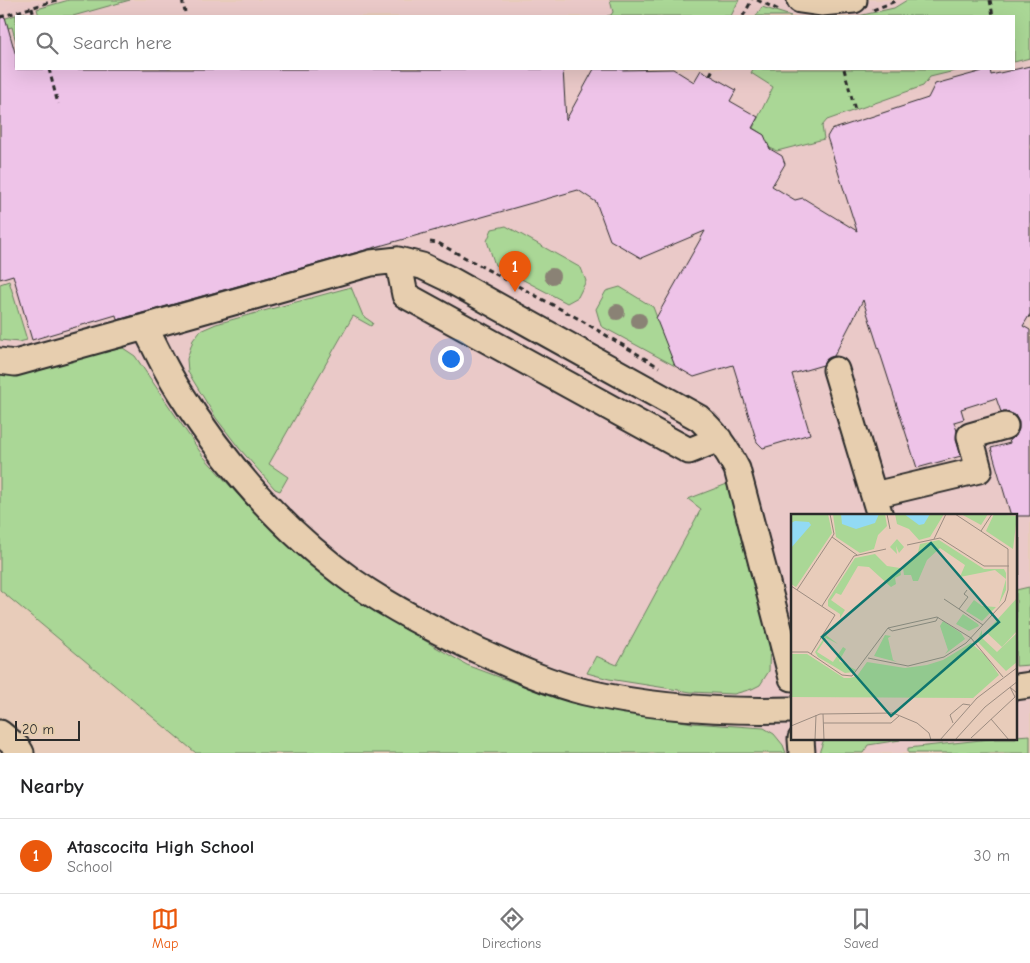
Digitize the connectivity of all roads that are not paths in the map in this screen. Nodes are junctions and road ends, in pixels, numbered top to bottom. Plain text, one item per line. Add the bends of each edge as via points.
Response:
1 (800, 0) edge
2 (854, 0) edge
3 (398, 260) junction
4 (145, 328) junction
5 (0, 361) edge
6 (836, 370) dead end
7 (1005, 426) dead end
8 (719, 439) junction
9 (877, 505) edge
10 (791, 674) edge
11 (791, 710) edge
12 (0, 733) edge
13 (801, 740) edge
14 (21, 753) edge
15 (802, 753) edge

1 - 2 lane via 821,3
3 - 4 lane via 371,263
3 - 8 lane via 422,266 456,283 699,418
3 - 8 lane via 405,294 688,452
4 - 5 lane via 15,363
4 - 11 lane via 178,391 247,484 328,562 412,618 501,661 585,692 694,709
6 - 9 lane
7 - 9 lane via 970,436 979,470
8 - 10 lane via 737,469
12 - 14 lane
13 - 15 lane

